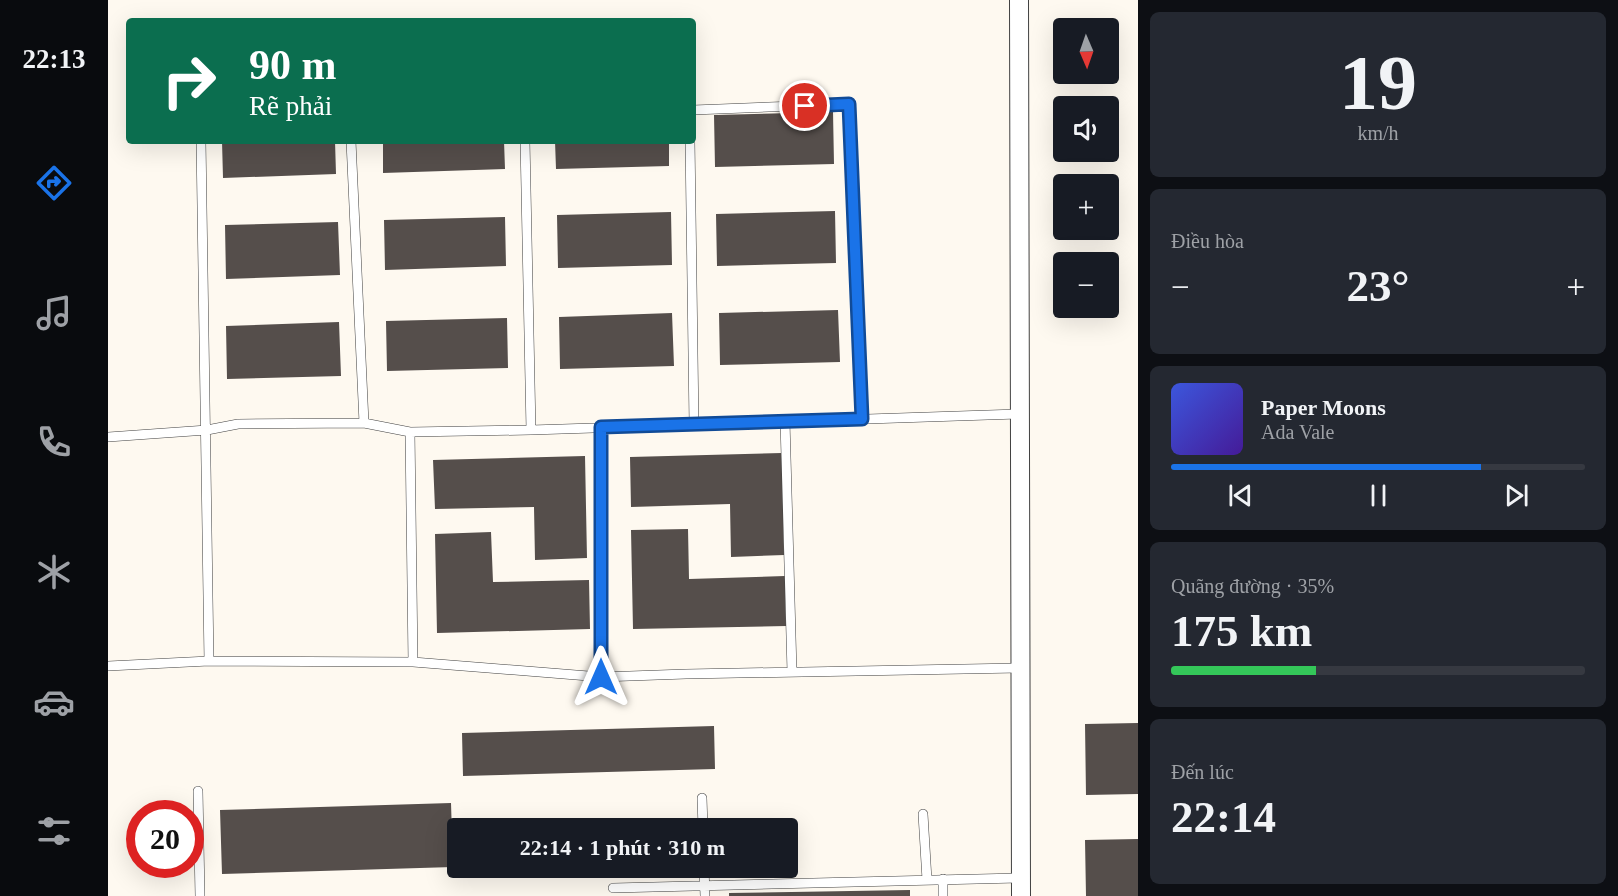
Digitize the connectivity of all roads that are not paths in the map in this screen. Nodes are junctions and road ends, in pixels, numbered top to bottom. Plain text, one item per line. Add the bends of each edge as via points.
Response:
1 (1018, 0) edge
2 (696, 110) edge
3 (201, 144) edge
4 (351, 144) edge
5 (525, 144) edge
6 (690, 144) edge
7 (1020, 414) junction
8 (862, 419) junction
9 (785, 421) junction
10 (364, 423) junction
11 (694, 424) junction
12 (601, 427) junction
13 (207, 430) junction
14 (531, 430) junction
15 (410, 432) junction
16 (108, 437) edge
17 (209, 661) junction
18 (413, 662) junction
19 (108, 666) edge
20 (1019, 668) junction
21 (792, 672) junction
22 (601, 677) junction
23 (198, 791) dead end
24 (702, 798) dead end
25 (923, 814) dead end
26 (703, 818) edge
27 (705, 878) edge
28 (1020, 878) junction
29 (943, 879) junction
30 (927, 880) junction
31 (705, 885) junction
32 (613, 888) dead end
33 (200, 896) edge
34 (705, 896) edge
35 (943, 896) edge
36 (1021, 896) edge

1 - 7 street
2 - 8 lane via 849,104
3 - 13 lane
4 - 10 lane
5 - 14 lane
6 - 11 lane
7 - 8 lane
7 - 20 street
8 - 9 lane
9 - 11 lane
9 - 21 lane
10 - 13 lane via 238,424
10 - 15 lane
11 - 12 lane
12 - 14 lane
12 - 22 lane
13 - 16 lane
13 - 17 lane
14 - 15 lane
15 - 18 lane
17 - 18 lane
17 - 19 lane
18 - 22 lane
20 - 21 lane
20 - 28 street
21 - 22 lane
23 - 33 lane
24 - 26 lane
25 - 30 lane
27 - 31 lane
28 - 29 lane
28 - 36 street
29 - 30 lane
29 - 35 lane
30 - 31 lane
31 - 32 lane
31 - 34 lane

